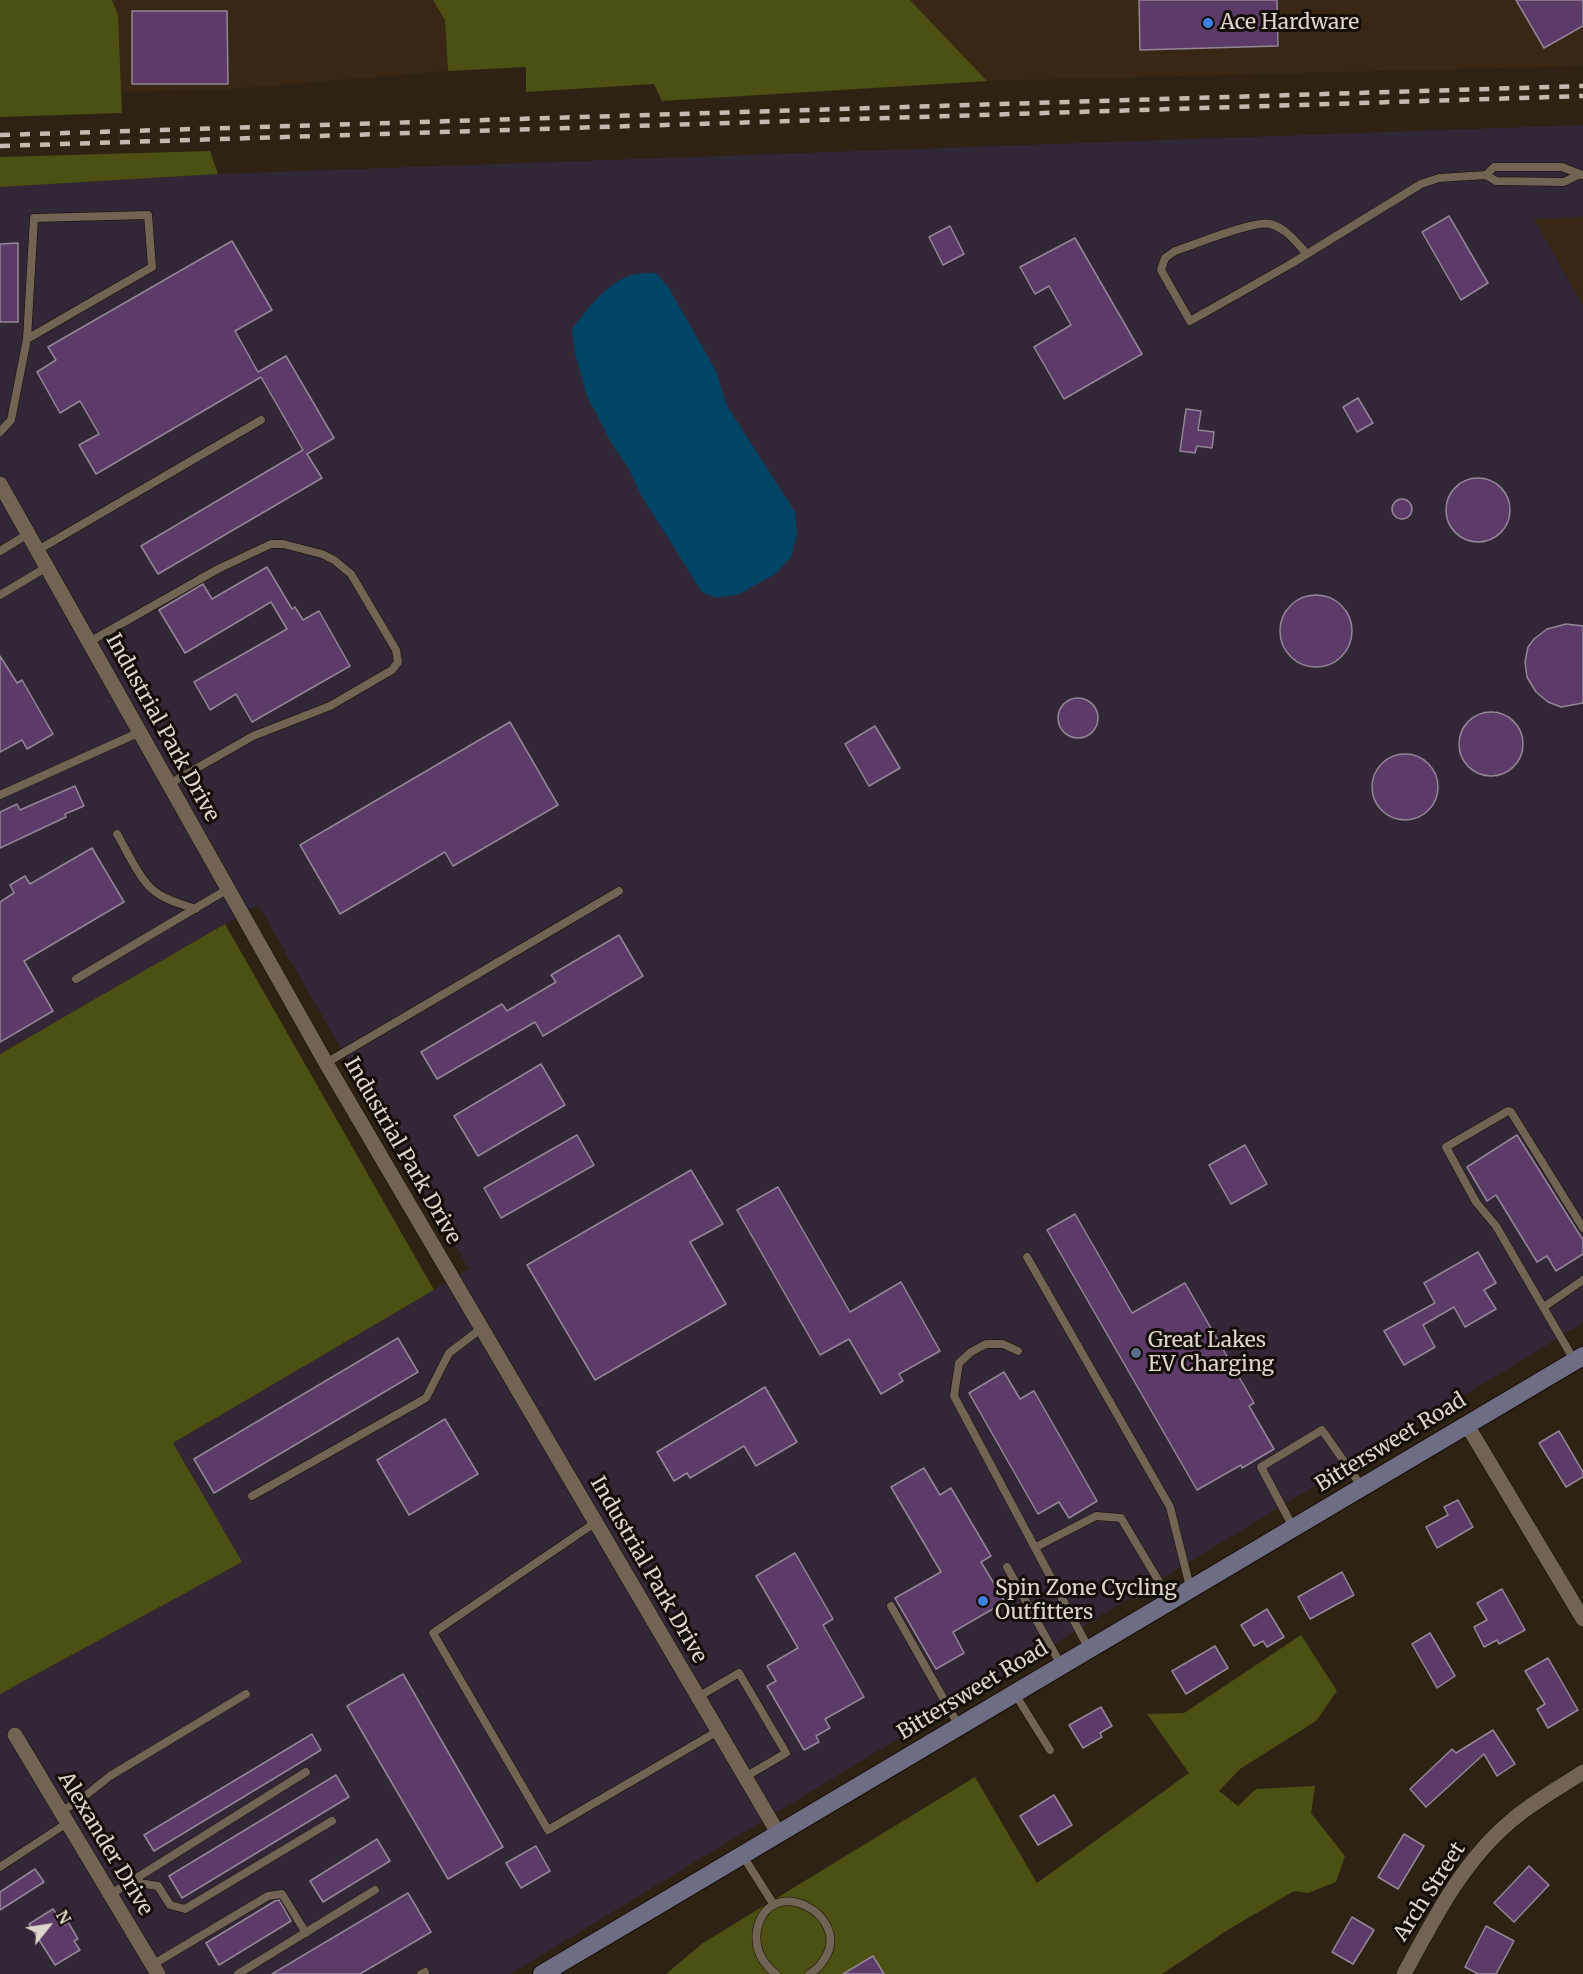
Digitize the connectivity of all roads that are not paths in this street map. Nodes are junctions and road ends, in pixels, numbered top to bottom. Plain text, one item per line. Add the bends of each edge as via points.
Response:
1 (1486, 175) junction
2 (1581, 175) edge
3 (1307, 254) junction
4 (27, 339) junction
5 (261, 420) dead end
6 (0, 432) edge
7 (0, 483) edge
8 (28, 534) junction
9 (38, 550) junction
10 (0, 551) edge
11 (47, 567) junction
12 (0, 595) edge
13 (89, 642) junction
14 (140, 732) junction
15 (169, 784) junction
16 (0, 795) edge
17 (117, 834) dead end
18 (228, 889) junction
19 (619, 891) dead end
20 (196, 909) junction
21 (76, 979) dead end
22 (326, 1063) junction
23 (1583, 1228) edge
24 (1027, 1257) dead end
25 (1583, 1280) edge
26 (1544, 1307) junction
27 (482, 1328) junction
28 (1018, 1351) dead end
29 (1579, 1359) edge
30 (1467, 1425) junction
31 (1362, 1487) junction
32 (252, 1496) dead end
33 (596, 1522) junction
34 (1293, 1527) junction
35 (1036, 1547) junction
36 (1007, 1567) dead end
37 (1190, 1589) junction
38 (1170, 1600) junction
39 (891, 1606) dead end
40 (1583, 1619) edge
41 (1089, 1649) junction
42 (1061, 1665) junction
43 (1014, 1693) junction
44 (246, 1694) dead end
45 (698, 1697) junction
46 (959, 1726) junction
47 (718, 1731) junction
48 (15, 1736) dead end
49 (1050, 1750) dead end
50 (306, 1772) dead end
51 (1583, 1772) edge
52 (745, 1777) junction
53 (64, 1817) junction
54 (332, 1821) dead end
55 (778, 1833) junction
56 (742, 1854) junction
57 (0, 1867) edge
58 (132, 1882) junction
59 (375, 1890) dead end
60 (111, 1894) junction
61 (774, 1905) junction
62 (306, 1933) junction
63 (155, 1971) edge
64 (238, 1974) edge
65 (542, 1974) edge
66 (776, 1974) edge
67 (809, 1974) edge
68 (1404, 1974) edge

1 - 2 lane via 1508,182 1564,182
1 - 2 lane via 1494,167 1562,167
1 - 3 lane via 1439,178 1421,184
3 - 3 lane via 1190,321 1161,270 1165,258 1174,251 1254,225 1269,224 1287,233
4 - 4 lane via 34,218 148,215 153,267
4 - 6 lane via 11,420
5 - 9 lane
7 - 8 street, Industrial Park Drive
8 - 9 street, Industrial Park Drive
8 - 10 lane
9 - 11 street, Industrial Park Drive
11 - 12 lane
11 - 13 street, Industrial Park Drive
13 - 14 street, Industrial Park Drive
13 - 15 lane via 218,569 271,544 283,544 322,554 351,574 396,650 398,662 373,682 330,706 253,736
14 - 15 street, Industrial Park Drive
14 - 16 lane
15 - 18 street, Industrial Park Drive
17 - 20 lane via 152,889
18 - 20 lane
18 - 22 street, Industrial Park Drive
19 - 22 lane
20 - 21 lane
22 - 27 street, Industrial Park Drive
23 - 26 lane via 1512,1112 1446,1147 1476,1202 1496,1226
24 - 37 lane via 1170,1507
25 - 26 lane
26 - 29 lane
27 - 32 lane via 449,1353 426,1398
27 - 33 street, Industrial Park Drive
28 - 35 lane via 1003,1344 986,1344 971,1352 958,1363 954,1396
29 - 30 street, Bittersweet Road
30 - 31 street, Bittersweet Road
30 - 40 street
31 - 34 street, Bittersweet Road
31 - 34 lane via 1322,1430 1261,1467
33 - 45 street, Industrial Park Drive
33 - 47 lane via 433,1633 519,1781 548,1830
34 - 37 street, Bittersweet Road
35 - 38 lane via 1096,1515 1120,1518
35 - 41 lane
36 - 42 lane
37 - 38 street, Bittersweet Road
38 - 41 street, Bittersweet Road
39 - 46 lane
41 - 42 street, Bittersweet Road
42 - 43 street, Bittersweet Road
43 - 46 street, Bittersweet Road
43 - 49 lane
44 - 53 lane via 110,1776
45 - 47 street, Industrial Park Drive
45 - 52 lane via 739,1673 786,1753
46 - 55 street, Bittersweet Road
47 - 52 street, Industrial Park Drive
48 - 53 street, Alexander Drive
50 - 58 lane
51 - 68 street, Arch Street via 1523,1811 1486,1845 1452,1888
52 - 55 street, Industrial Park Drive
53 - 57 lane
53 - 60 street, Alexander Drive
54 - 58 lane via 185,1909 170,1905 158,1886
55 - 56 street, Bittersweet Road
56 - 61 lane
56 - 65 street, Bittersweet Road
58 - 60 lane
59 - 62 lane
60 - 63 street, Alexander Drive
61 - 66 lane via 764,1912 756,1936 760,1957
61 - 67 lane via 785,1900 798,1902 810,1908 827,1926 829,1952
62 - 63 lane via 282,1894 268,1896
62 - 64 lane

